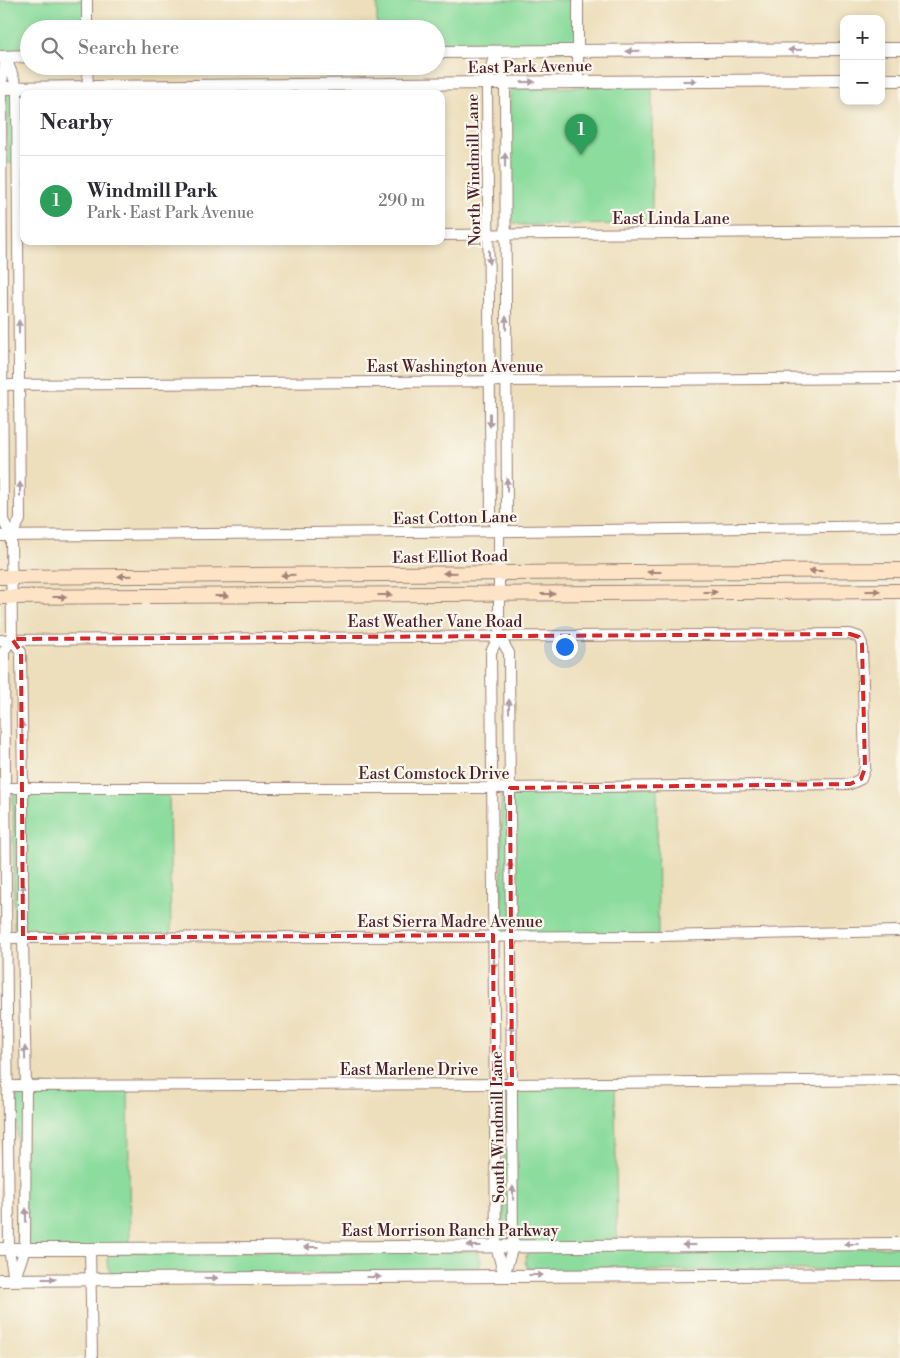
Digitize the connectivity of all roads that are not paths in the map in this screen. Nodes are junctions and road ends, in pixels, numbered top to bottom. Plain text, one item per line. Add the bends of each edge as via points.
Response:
1 (87, 0) edge
2 (578, 0) edge
3 (87, 20) edge
4 (840, 49) edge
5 (885, 49) edge
6 (900, 49) edge
7 (445, 52) edge
8 (495, 52) junction
9 (578, 52) junction
10 (3, 56) edge
11 (20, 56) edge
12 (87, 75) edge
13 (840, 80) edge
14 (885, 80) edge
15 (900, 80) edge
16 (578, 82) junction
17 (487, 83) junction
18 (505, 83) junction
19 (88, 87) junction
20 (6, 88) edge
21 (900, 231) edge
22 (506, 234) junction
23 (445, 235) edge
24 (488, 235) junction
25 (10, 237) edge
26 (900, 378) edge
27 (490, 381) junction
28 (506, 381) junction
29 (8, 385) edge
30 (900, 526) edge
31 (499, 532) junction
32 (5, 536) edge
33 (900, 570) edge
34 (499, 583) junction
35 (7, 588) edge
36 (900, 591) edge
37 (499, 636) junction
38 (12, 639) junction
39 (0, 640) edge
40 (860, 779) joint
41 (5, 788) junction
42 (23, 788) junction
43 (492, 788) junction
44 (510, 788) junction
45 (900, 931) edge
46 (493, 936) junction
47 (511, 936) junction
48 (3, 938) edge
49 (23, 938) junction
50 (900, 1080) edge
51 (494, 1084) junction
52 (512, 1084) junction
53 (8, 1086) junction
54 (26, 1086) junction
55 (900, 1244) edge
56 (496, 1246) junction
57 (513, 1246) junction
58 (4, 1249) edge
59 (26, 1249) junction
60 (90, 1249) junction
61 (900, 1274) edge
62 (504, 1276) junction
63 (91, 1279) junction
64 (0, 1280) edge
65 (14, 1280) junction
66 (92, 1358) edge

1 - 3 street
2 - 9 street
4 -> 9 street, East Park Avenue
5 - 6 street
7 - 8 street, East Park Avenue
8 - 9 street, East Park Avenue
8 - 17 street, North Windmill Lane
8 - 18 street, North Windmill Lane
9 - 16 street
10 - 11 street
10 - 20 street
10 - 20 street
12 - 19 street
16 -> 13 street, East Park Avenue
14 - 15 street
18 -> 16 street, East Park Avenue
17 - 18 street, East Park Avenue
17 - 19 street, East Park Avenue
17 - 24 street, North Windmill Lane
22 -> 18 street, North Windmill Lane
19 - 20 street, East Park Avenue
20 - 25 street
20 - 25 street
21 - 22 street, East Linda Lane
22 - 24 street, East Linda Lane
28 -> 22 street, North Windmill Lane
23 - 24 street, East Linda Lane
24 -> 27 street, North Windmill Lane
29 -> 25 street
25 - 29 street
26 - 28 street, East Washington Avenue
27 - 28 street, East Washington Avenue
27 - 29 street, East Washington Avenue
27 -> 31 street, North Windmill Lane via 491,516
31 -> 28 street, North Windmill Lane via 507,518
29 - 32 street
32 -> 29 street via 20,520
30 - 31 street, East Cotton Lane
31 - 32 street, East Cotton Lane
31 - 34 street, North Windmill Lane
32 - 35 street
33 -> 34 main road, East Elliot Road
35 -> 34 main road, East Elliot Road
34 -> 35 main road, East Elliot Road
34 -> 36 main road, East Elliot Road
34 - 37 street, South Windmill Lane
35 - 38 street
37 - 38 street, East Weather Vane Road
37 - 40 street, East Weather Vane Road via 850,634 859,637 862,644 865,768
37 - 43 street, South Windmill Lane via 491,652
44 -> 37 street, South Windmill Lane via 509,653
38 - 39 street, East Weather Vane Road
38 - 41 street via 4,651
42 -> 38 street via 21,652
40 - 44 street, East Comstock Drive via 850,784
41 - 42 street, East Comstock Drive
41 - 48 street
42 - 43 street, East Comstock Drive
49 -> 42 street
43 - 44 street, East Comstock Drive
43 - 46 street, South Windmill Lane
47 -> 44 street, South Windmill Lane
45 - 47 street, East Sierra Madre Avenue
46 - 47 street, East Sierra Madre Avenue
46 - 49 street, East Sierra Madre Avenue
46 -> 51 street, South Windmill Lane
52 -> 47 street, South Windmill Lane
48 - 49 street, East Sierra Madre Avenue
48 - 53 street
54 -> 49 street
50 - 52 street, East Marlene Drive
51 - 52 street, East Marlene Drive
51 - 54 street, East Marlene Drive
51 - 56 street, South Windmill Lane
57 -> 52 street, South Windmill Lane
53 - 54 street, East Marlene Drive
53 - 58 street
59 -> 54 street
55 -> 57 street, East Morrison Ranch Parkway
56 - 57 street, East Morrison Ranch Parkway
56 -> 60 street, East Morrison Ranch Parkway
56 - 62 street, South Windmill Lane
57 - 62 street, South Windmill Lane
58 - 59 street, East Morrison Ranch Parkway
58 - 65 street
59 - 60 street, East Morrison Ranch Parkway
59 - 65 street
60 - 63 street
62 -> 61 street
63 -> 62 street
65 -> 63 street
63 - 66 street
64 - 65 street

